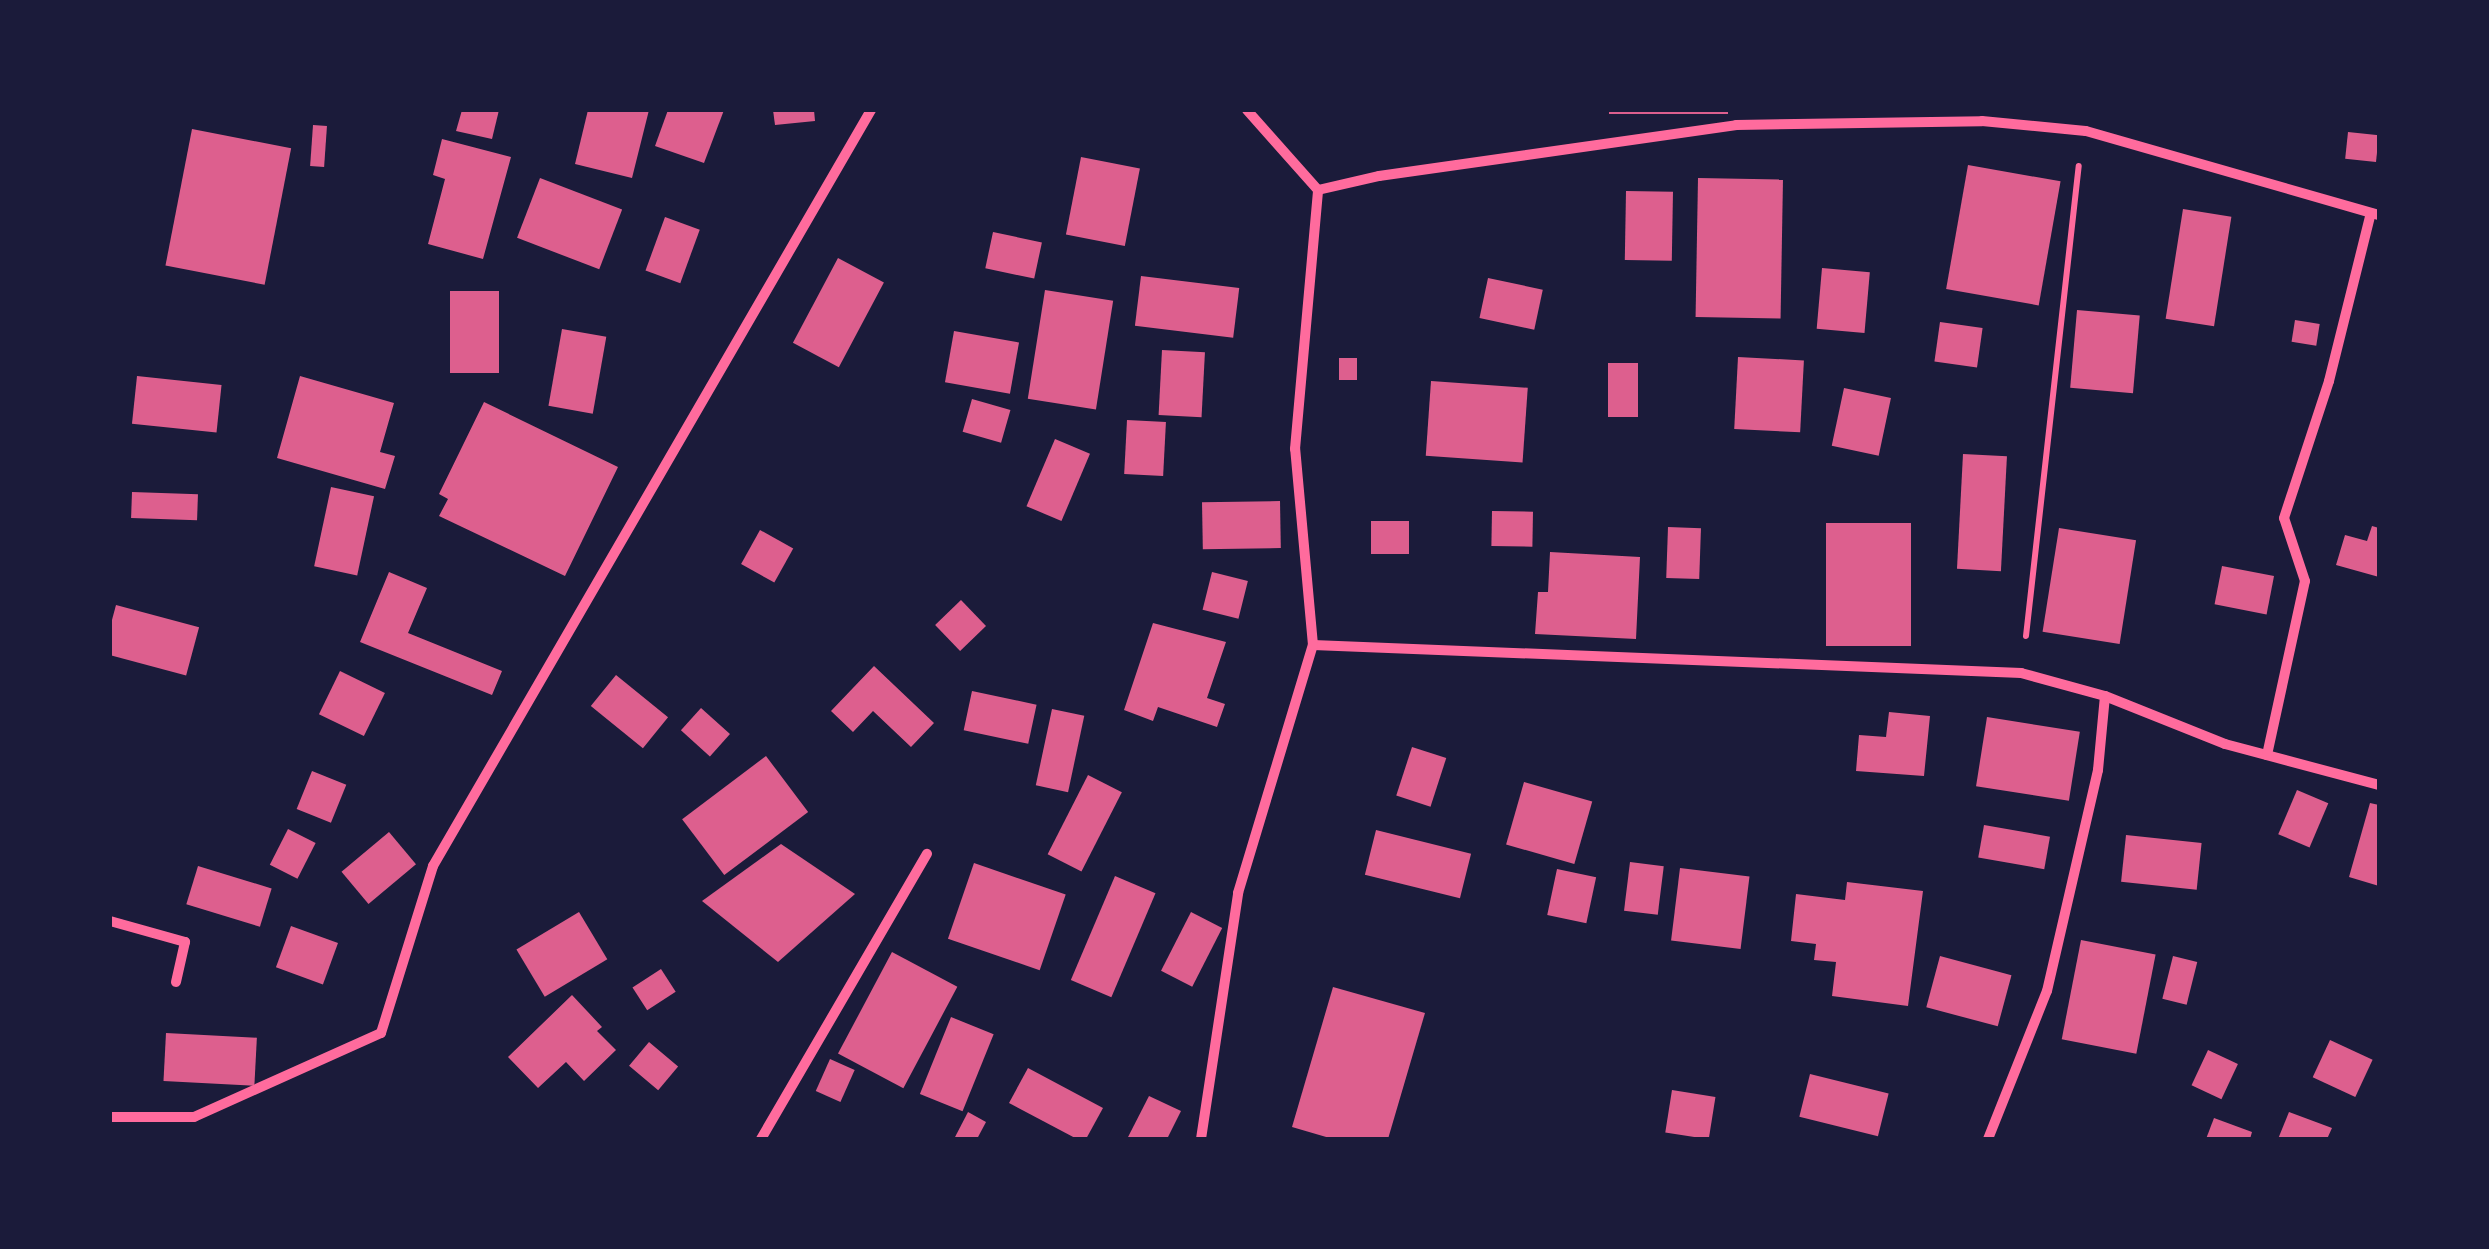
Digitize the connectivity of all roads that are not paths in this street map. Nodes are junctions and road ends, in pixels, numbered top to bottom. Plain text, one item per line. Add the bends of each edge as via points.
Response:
1 (871, 110) edge
2 (1247, 110) edge
3 (1318, 190) junction
4 (2375, 214) edge
5 (1313, 645) junction
6 (2105, 696) junction
7 (2266, 755) junction
8 (2379, 786) edge
9 (927, 854) dead end
10 (110, 921) edge
11 (176, 982) dead end
12 (110, 1117) edge
13 (762, 1139) edge
14 (1201, 1139) edge
15 (1988, 1139) edge

1 - 12 street via 433,866 381,1033 194,1116
2 - 3 street
3 - 4 street via 1736,126 1982,121 2086,131
3 - 5 street via 1295,449
4 - 7 street via 2284,518 2305,582
5 - 6 street via 2020,673
5 - 14 street via 1238,893
6 - 7 street
6 - 15 street via 2098,770 2047,991
7 - 8 street
9 - 13 street
10 - 11 street via 185,942

